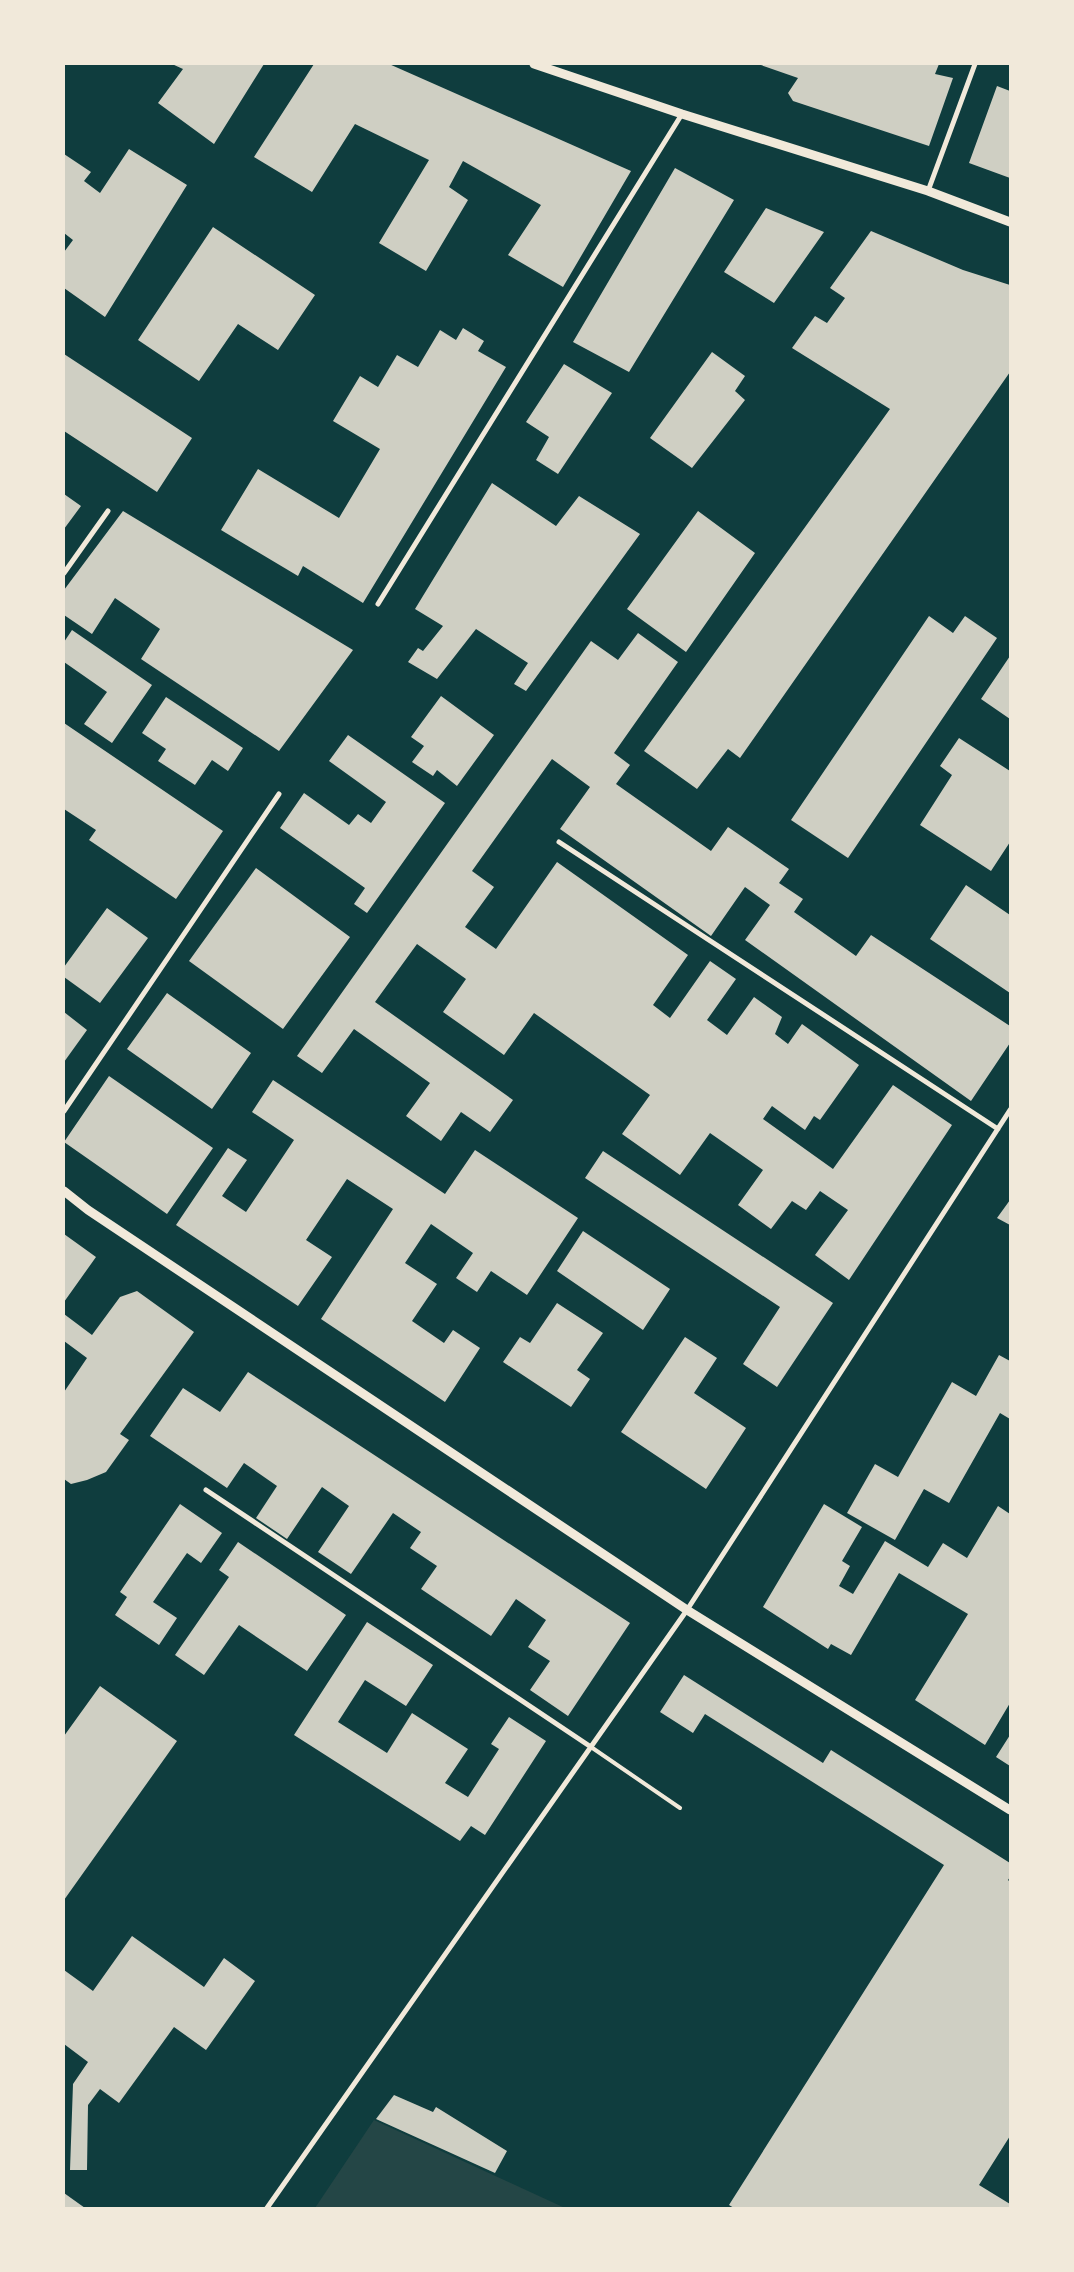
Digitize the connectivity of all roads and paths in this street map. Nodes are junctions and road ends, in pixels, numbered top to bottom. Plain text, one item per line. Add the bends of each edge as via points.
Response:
1 (534, 64) edge
2 (975, 64) edge
3 (682, 114) junction
4 (928, 191) junction
5 (1010, 222) edge
6 (108, 511) dead end
7 (64, 573) edge
8 (378, 604) dead end
9 (278, 794) dead end
10 (559, 842) dead end
11 (1010, 1110) edge
12 (64, 1111) edge
13 (998, 1129) junction
14 (64, 1191) edge
15 (206, 1490) dead end
16 (687, 1610) junction
17 (592, 1747) junction
18 (680, 1808) dead end
19 (1010, 1810) edge
20 (267, 2208) edge

1 - 3 street
2 - 4 street
3 - 4 street
3 - 8 street
4 - 5 street
6 - 7 street
9 - 12 street
10 - 13 street
11 - 13 street
13 - 16 street
14 - 16 street
15 - 17 street
16 - 17 street
16 - 19 street
17 - 18 lane
17 - 20 street

